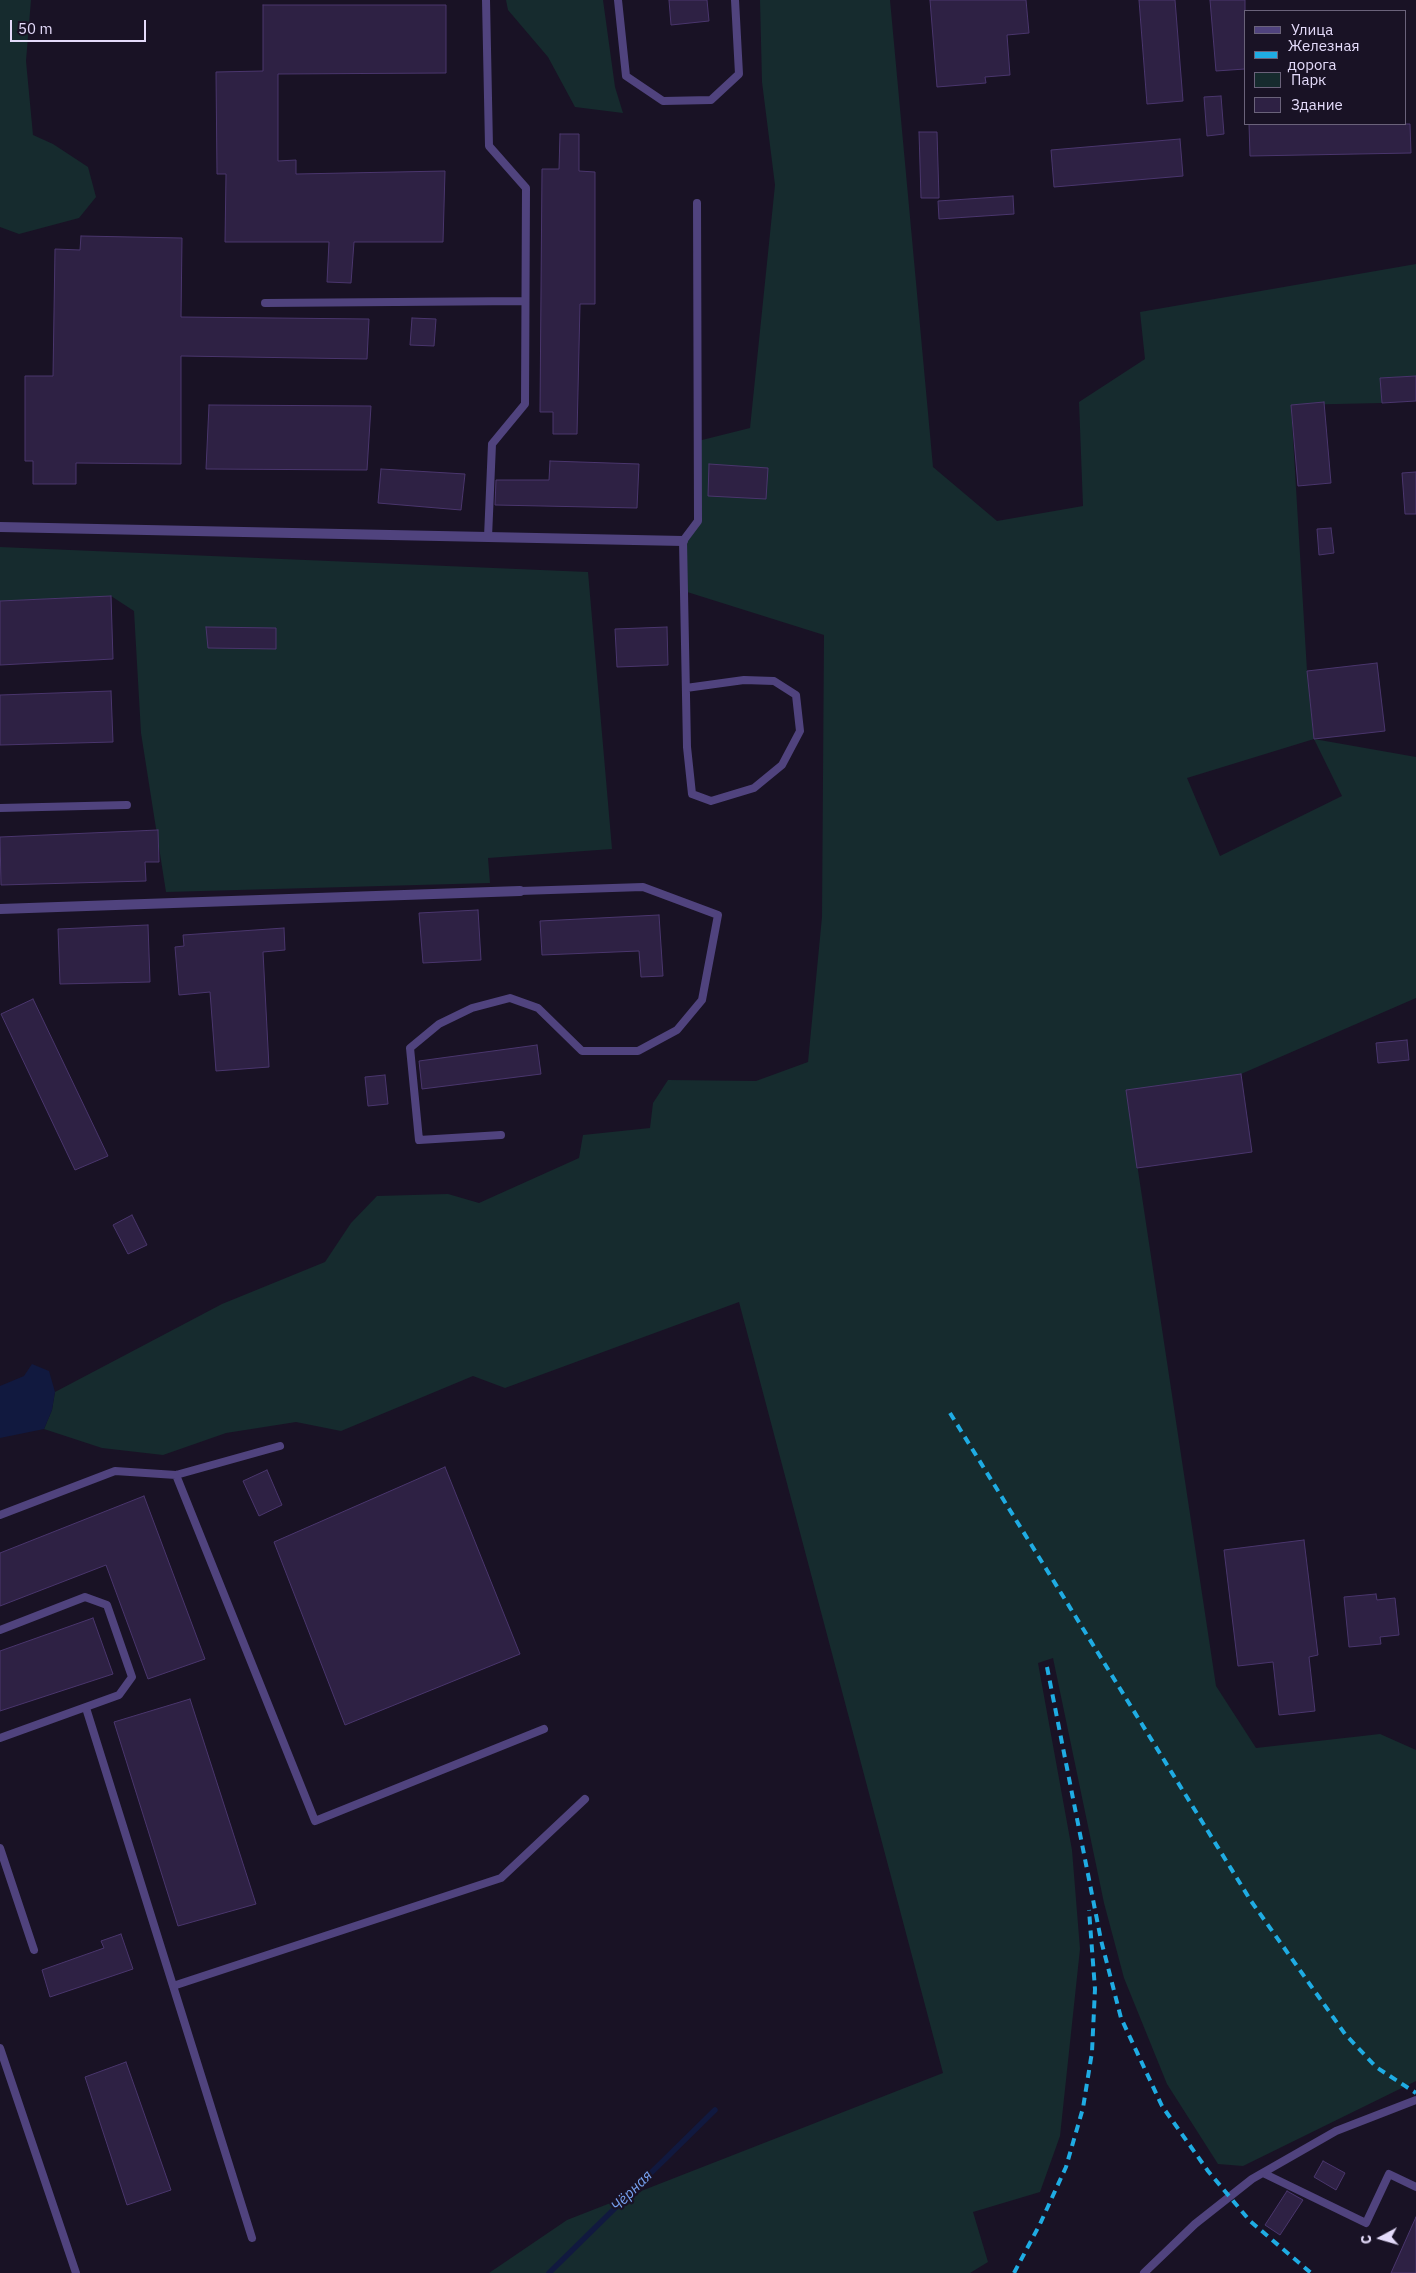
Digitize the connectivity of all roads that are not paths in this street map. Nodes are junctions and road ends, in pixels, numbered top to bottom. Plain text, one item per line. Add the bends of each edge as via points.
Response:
1 (486, 0) edge
2 (618, 0) edge
3 (735, 0) edge
4 (697, 203) dead end
5 (525, 301) junction
6 (265, 303) dead end
7 (0, 527) edge
8 (488, 537) junction
9 (682, 541) junction
10 (686, 688) junction
11 (127, 806) dead end
12 (0, 808) edge
13 (520, 891) joint
14 (0, 909) edge
15 (501, 1135) dead end
16 (280, 1446) dead end
17 (176, 1476) junction
18 (0, 1515) edge
19 (0, 1630) edge
20 (86, 1708) junction
21 (544, 1729) dead end
22 (0, 1738) edge
23 (585, 1799) dead end
24 (0, 1848) edge
25 (34, 1950) dead end
26 (173, 1986) junction
27 (0, 2048) edge
28 (1416, 2100) edge
29 (1263, 2172) junction
30 (1416, 2187) edge
31 (252, 2238) dead end
32 (76, 2273) edge
33 (1144, 2273) edge

1 - 5 lane via 488,146 526,188
2 - 3 lane via 626,76 662,100 711,100 739,74
4 - 9 lane via 698,521
5 - 6 lane
5 - 8 lane via 525,404 492,444
7 - 8 street
8 - 9 street
9 - 10 lane
10 - 10 lane via 744,680 774,681 796,695 800,731 782,765 754,788 711,801 692,794
11 - 12 lane
13 - 14 street
13 - 15 lane via 643,887 718,915 702,1000 677,1030 638,1051 582,1051 538,1008 510,998 472,1008 439,1024 410,1048 419,1140
16 - 17 lane
17 - 18 lane via 115,1471
17 - 21 lane via 315,1821
19 - 20 lane via 85,1597 107,1605 132,1678 119,1695
20 - 22 lane
20 - 26 lane
23 - 26 lane via 501,1878
24 - 25 lane
26 - 31 lane
27 - 32 lane
28 - 29 lane via 1336,2131
29 - 30 lane via 1366,2223 1389,2174
29 - 33 lane via 1195,2224

